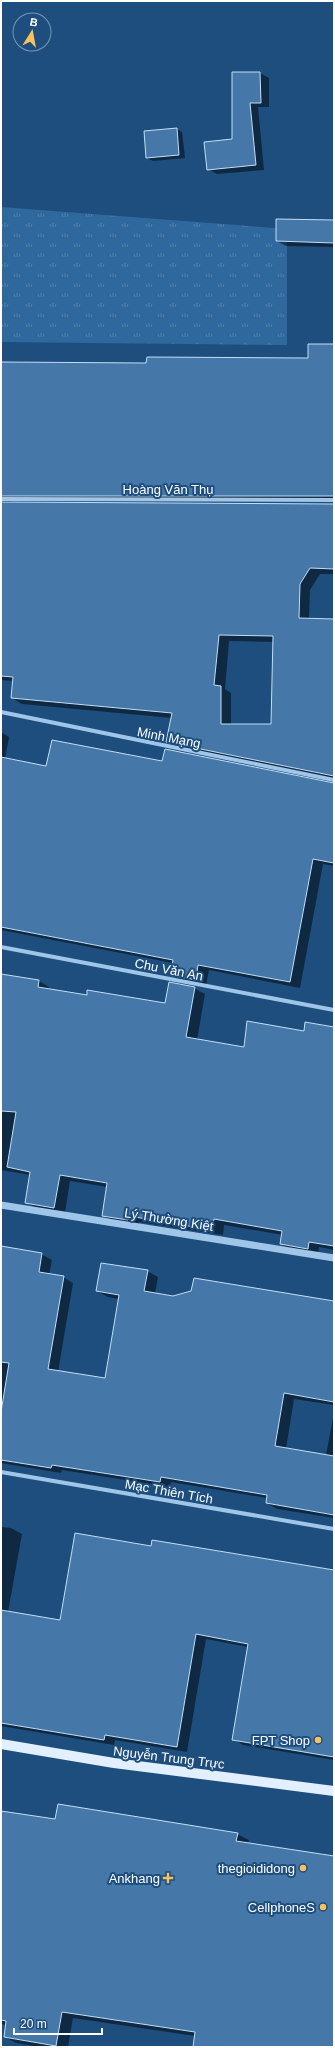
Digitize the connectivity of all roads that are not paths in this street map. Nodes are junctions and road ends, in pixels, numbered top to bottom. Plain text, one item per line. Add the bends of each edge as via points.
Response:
1 (1, 499) edge
2 (334, 500) edge
3 (1, 712) edge
4 (334, 780) edge
5 (1, 947) edge
6 (334, 1010) edge
7 (1, 1205) edge
8 (334, 1258) edge
9 (1, 1472) edge
10 (334, 1529) edge
11 (1, 1744) edge
12 (334, 1791) edge

1 - 2 street, Hoàng Văn Thụ
3 - 4 street, Minh Mạng
5 - 6 street, Chu Văn An
7 - 8 street, Lý Thường Kiệt
9 - 10 street, Mạc Thiên Tích
11 - 12 main road, Nguyễn Trung Trực via 114,1763

